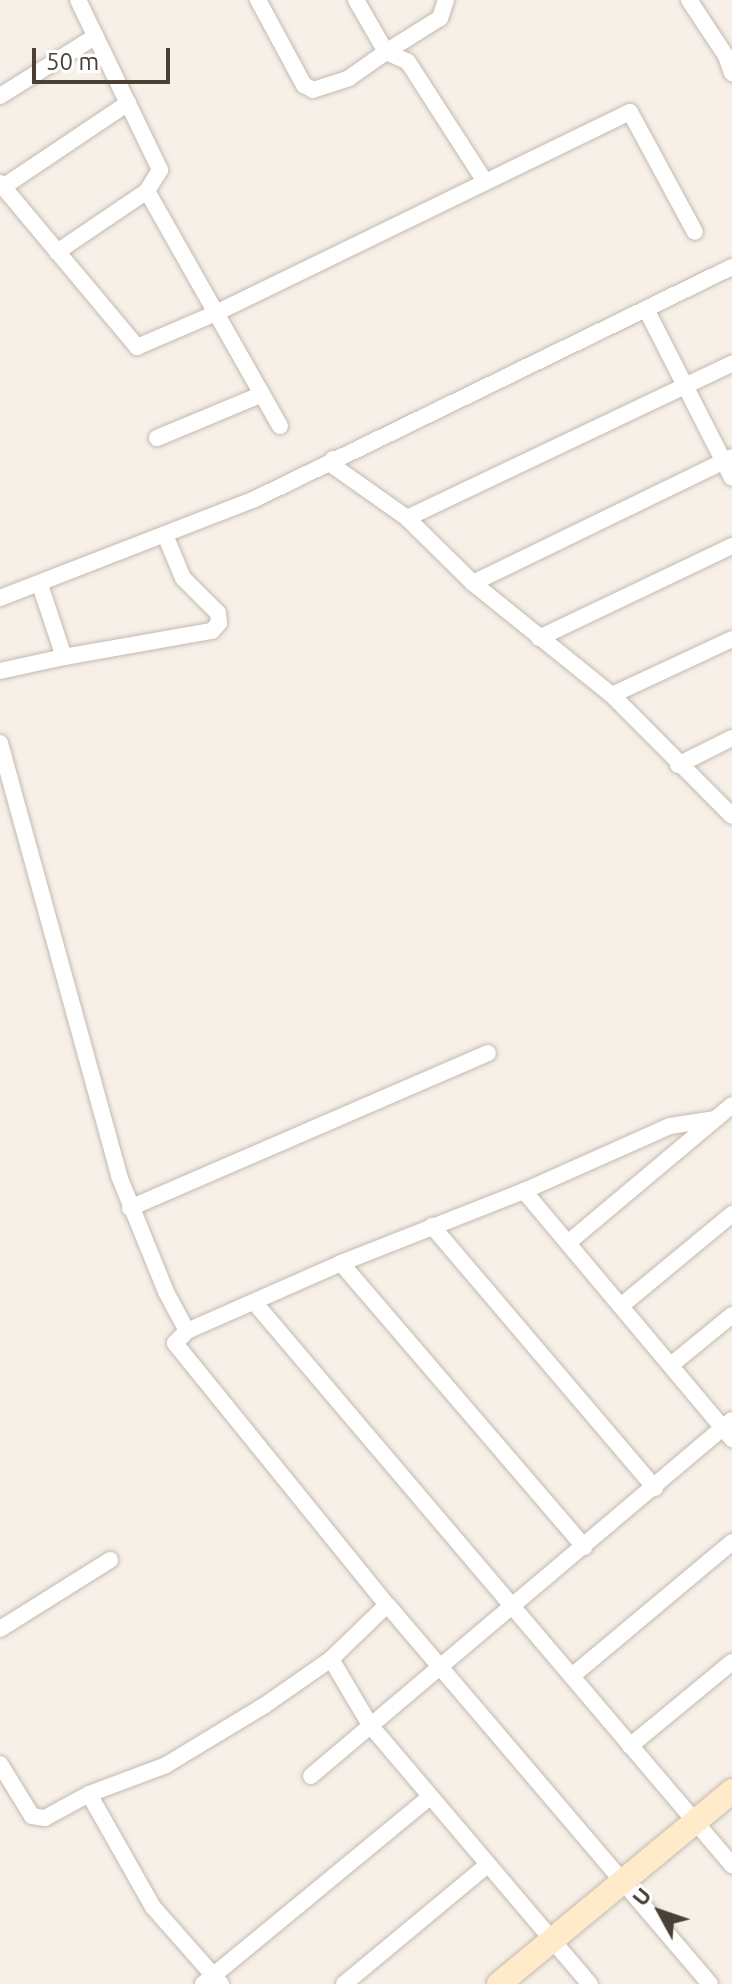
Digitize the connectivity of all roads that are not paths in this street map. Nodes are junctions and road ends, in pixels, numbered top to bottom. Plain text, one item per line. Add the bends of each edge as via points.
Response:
1 (78, 0) edge
2 (258, 0) edge
3 (356, 0) edge
4 (446, 0) edge
5 (689, 0) edge
6 (96, 36) junction
7 (386, 52) junction
8 (732, 73) edge
9 (0, 96) edge
10 (128, 103) junction
11 (484, 180) junction
12 (2, 185) edge
13 (147, 191) junction
14 (695, 232) dead end
15 (57, 252) junction
16 (732, 267) edge
17 (647, 311) junction
18 (216, 313) junction
19 (732, 364) edge
20 (686, 384) junction
21 (262, 394) junction
22 (280, 426) dead end
23 (157, 438) dead end
24 (333, 459) junction
25 (728, 459) edge
26 (732, 478) edge
27 (407, 518) junction
28 (165, 535) junction
29 (732, 546) edge
30 (473, 583) junction
31 (40, 585) junction
32 (0, 598) edge
33 (539, 638) junction
34 (732, 639) edge
35 (64, 657) junction
36 (0, 671) edge
37 (612, 695) junction
38 (732, 738) edge
39 (0, 743) edge
40 (678, 765) junction
41 (732, 816) edge
42 (488, 1053) dead end
43 (732, 1105) edge
44 (715, 1119) junction
45 (524, 1191) junction
46 (130, 1208) junction
47 (732, 1214) edge
48 (432, 1226) junction
49 (569, 1242) junction
50 (341, 1263) junction
51 (254, 1302) junction
52 (622, 1305) junction
53 (732, 1315) edge
54 (187, 1331) junction
55 (671, 1365) junction
56 (729, 1429) edge
57 (655, 1488) junction
58 (732, 1542) edge
59 (584, 1547) junction
60 (110, 1560) dead end
61 (387, 1605) junction
62 (515, 1607) junction
63 (0, 1629) edge
64 (331, 1659) junction
65 (732, 1662) edge
66 (440, 1665) junction
67 (572, 1676) junction
68 (370, 1725) junction
69 (630, 1746) junction
70 (2, 1775) edge
71 (311, 1776) dead end
72 (732, 1791) edge
73 (89, 1794) junction
74 (429, 1798) junction
75 (697, 1822) junction
76 (732, 1865) edge
77 (486, 1866) junction
78 (623, 1882) junction
79 (552, 1940) junction
80 (213, 1981) edge
81 (344, 1984) edge
82 (499, 1984) edge
83 (590, 1984) edge
84 (710, 1984) edge

1 - 6 street
2 - 7 street via 304,85 313,90 349,78
3 - 7 street
4 - 7 street via 440,18
5 - 8 street
6 - 9 street
6 - 10 street
7 - 11 street via 408,62
10 - 12 street
10 - 13 street via 160,170
11 - 14 street via 630,112
11 - 18 street
12 - 15 street
13 - 15 street
13 - 18 street
15 - 18 street via 137,347
16 - 17 street
17 - 20 street
17 - 24 street
18 - 21 street
19 - 20 street
20 - 25 street
20 - 27 street
21 - 22 street
21 - 23 street
24 - 27 street via 332,465
24 - 28 street via 255,499
25 - 26 street
25 - 30 street
27 - 30 street
28 - 31 street
28 - 35 street via 183,578 218,613 219,623 212,631
29 - 33 street
30 - 33 street
31 - 32 street
31 - 35 street
33 - 37 street
34 - 37 street
35 - 36 street
37 - 40 street
38 - 40 street
39 - 46 street
40 - 41 street
42 - 46 street
43 - 44 street
44 - 45 street via 670,1126
44 - 49 street
45 - 48 street
45 - 49 street
46 - 54 street
47 - 52 street
48 - 50 street
48 - 57 street
49 - 52 street
50 - 51 street
50 - 59 street
51 - 54 street
51 - 62 street
52 - 55 street
53 - 55 street
54 - 61 street via 176,1346
55 - 56 street
56 - 57 street
57 - 59 street
58 - 67 street
59 - 62 street
60 - 63 street
61 - 64 street
61 - 66 street
62 - 66 street
62 - 67 street
64 - 68 street
64 - 73 street via 166,1765
65 - 69 street
66 - 68 street
66 - 78 street
67 - 69 street
68 - 71 street
68 - 74 street
69 - 75 street
70 - 73 street via 37,1819
72 - 75 street
73 - 80 street via 153,1907
74 - 77 street
74 - 80 street
75 - 76 street
75 - 78 street
77 - 79 street
77 - 81 street
78 - 79 street
78 - 84 street
79 - 82 street
79 - 83 street

